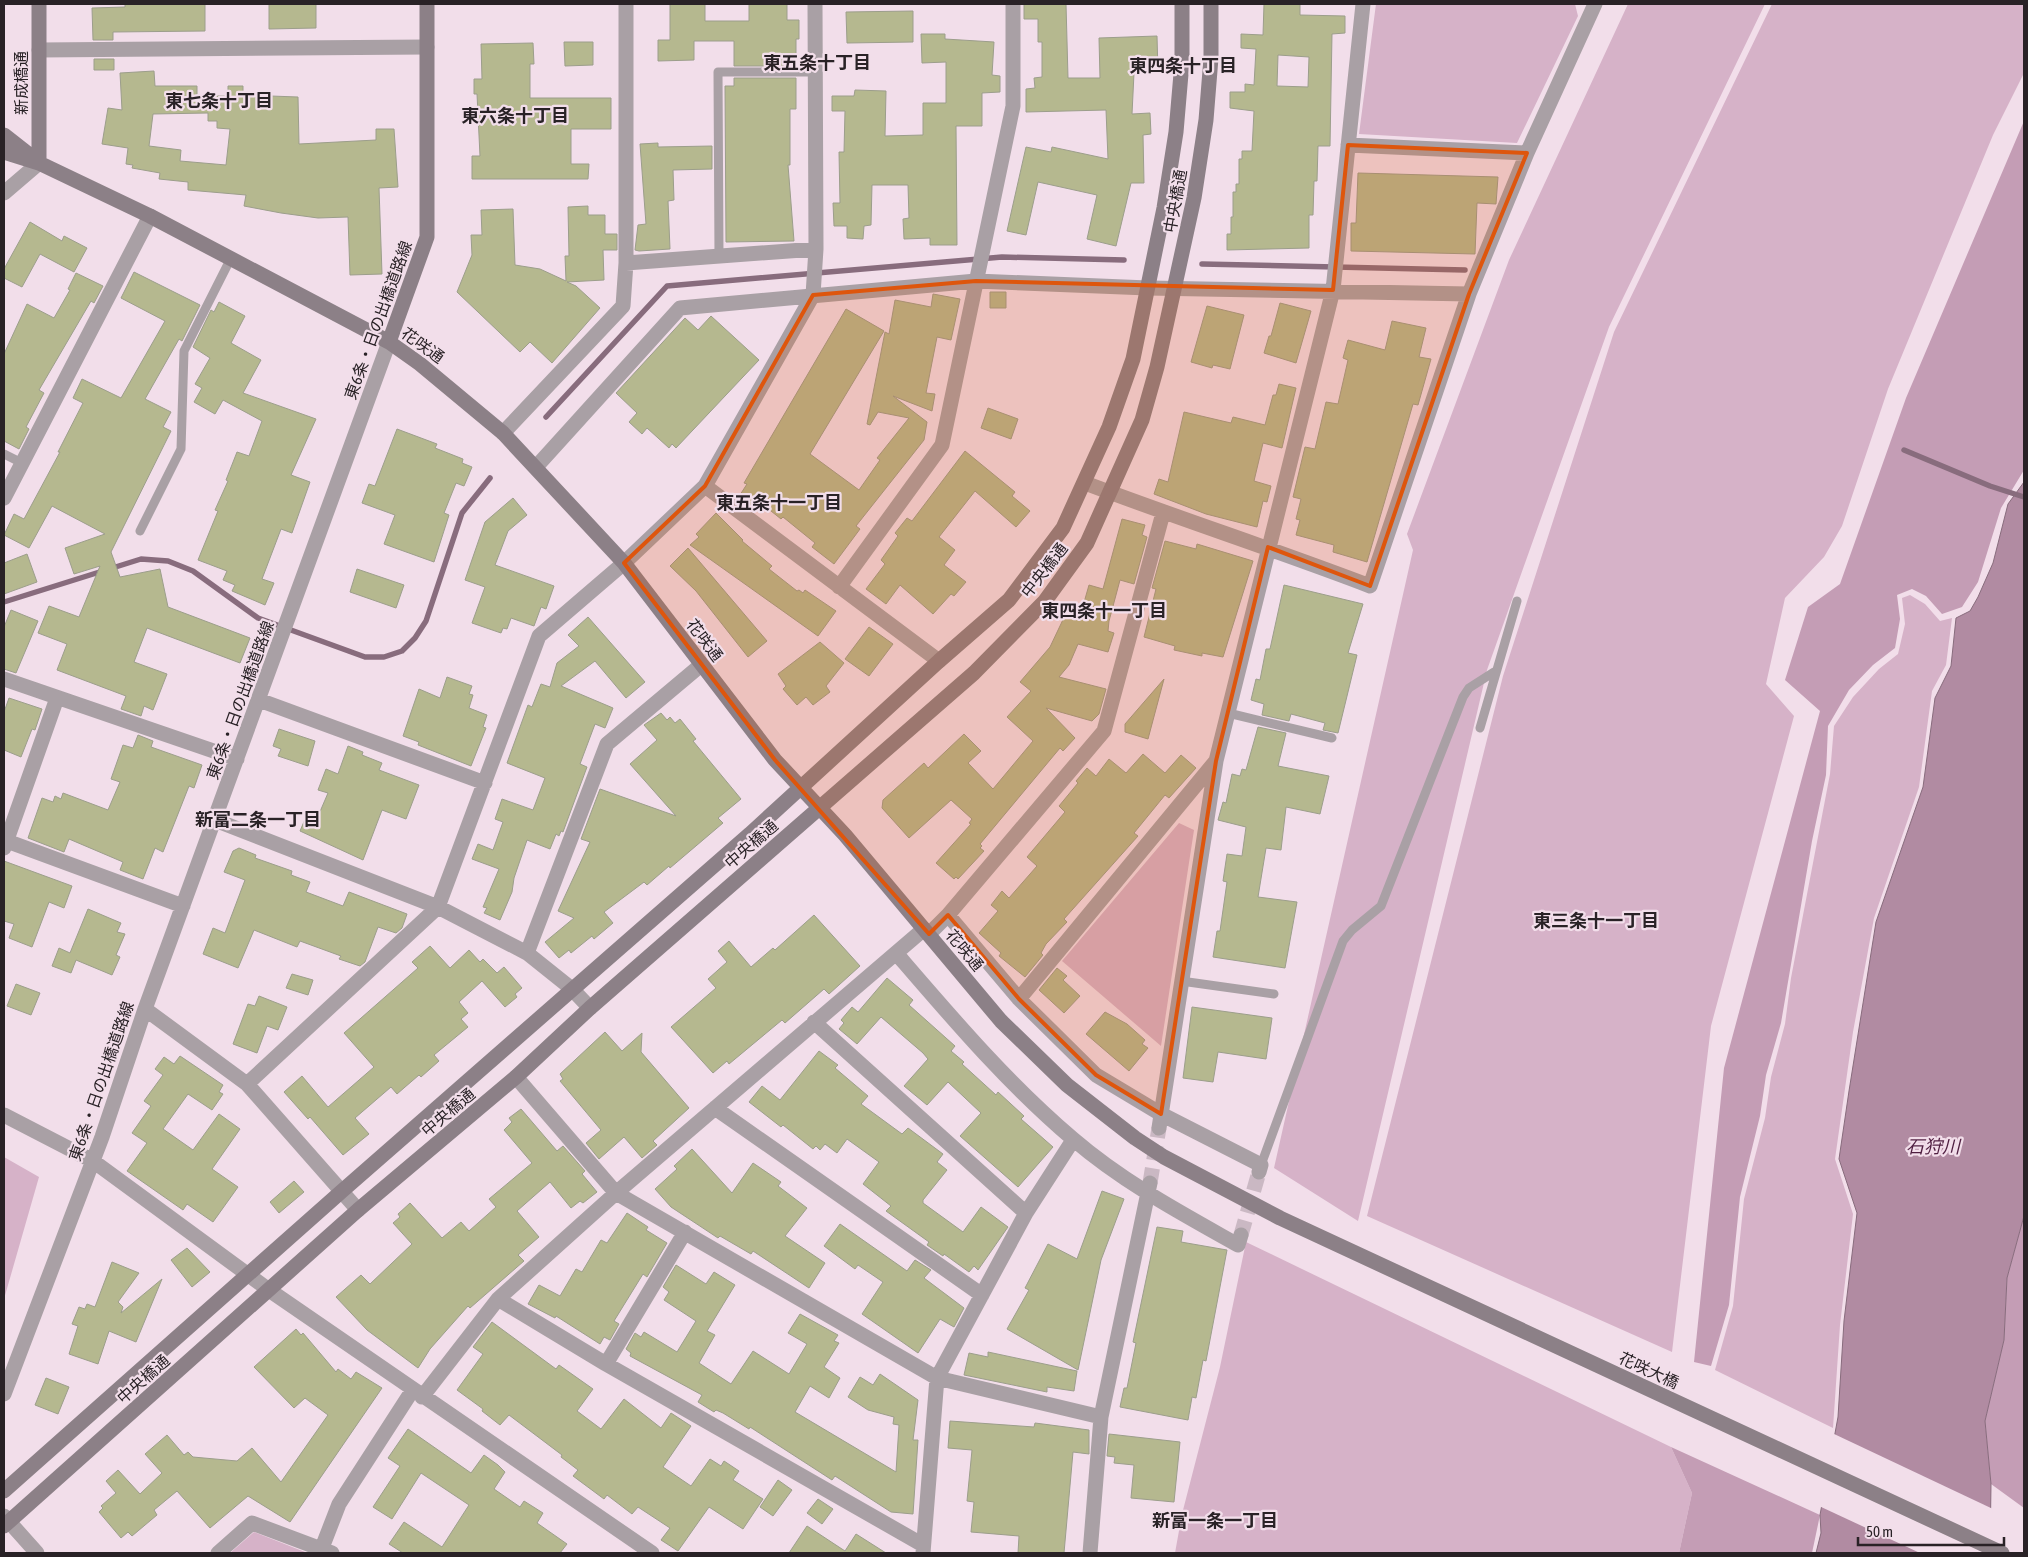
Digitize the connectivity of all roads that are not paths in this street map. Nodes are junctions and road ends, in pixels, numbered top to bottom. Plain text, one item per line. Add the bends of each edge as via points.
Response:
1 (39, 4) edge
2 (427, 4) edge
3 (626, 4) edge
4 (815, 4) edge
5 (1013, 4) edge
6 (1182, 4) edge
7 (1211, 4) edge
8 (1363, 4) edge
9 (1595, 4) edge
10 (427, 48) junction
11 (39, 50) junction
12 (815, 72) junction
13 (4, 135) edge
14 (1348, 146) junction
15 (4, 152) edge
16 (1527, 153) junction
17 (39, 163) junction
18 (4, 193) edge
19 (150, 216) junction
20 (815, 255) junction
21 (719, 256) junction
22 (231, 258) junction
23 (626, 264) junction
24 (978, 273) junction
25 (814, 288) junction
26 (1148, 288) junction
27 (1175, 289) junction
28 (1333, 290) junction
29 (1469, 294) junction
30 (389, 342) junction
31 (503, 433) junction
32 (4, 454) edge
33 (22, 464) junction
34 (536, 467) junction
35 (1085, 484) junction
36 (706, 486) junction
37 (1111, 493) junction
38 (4, 498) edge
39 (1163, 513) junction
40 (140, 531) dead end
41 (1268, 547) junction
42 (624, 563) junction
43 (839, 586) junction
44 (1517, 601) dead end
45 (939, 661) junction
46 (702, 665) junction
47 (1494, 672) junction
48 (4, 679) edge
49 (57, 698) junction
50 (258, 700) junction
51 (1228, 713) junction
52 (1480, 728) dead end
53 (1332, 738) dead end
54 (237, 759) junction
55 (1216, 760) junction
56 (485, 783) junction
57 (801, 787) junction
58 (821, 808) junction
59 (215, 820) junction
60 (5, 843) edge
61 (183, 906) junction
62 (438, 907) junction
63 (948, 915) junction
64 (927, 931) junction
65 (527, 953) junction
66 (896, 953) junction
67 (1181, 981) junction
68 (572, 989) junction
69 (1274, 994) dead end
70 (1019, 999) junction
71 (145, 1008) junction
72 (590, 1008) junction
73 (814, 1022) junction
74 (516, 1077) junction
75 (247, 1084) junction
76 (715, 1108) junction
77 (4, 1115) edge
78 (1160, 1121) junction
79 (1073, 1140) junction
80 (92, 1161) junction
81 (1260, 1168) joint
82 (1149, 1189) junction
83 (342, 1191) junction
84 (616, 1193) junction
85 (358, 1210) junction
86 (1026, 1213) junction
87 (1280, 1218) joint
88 (685, 1232) junction
89 (1241, 1235) dead end
90 (248, 1275) junction
91 (269, 1290) junction
92 (982, 1295) junction
93 (498, 1299) junction
94 (606, 1364) junction
95 (937, 1378) junction
96 (4, 1394) edge
97 (417, 1394) junction
98 (1101, 1417) junction
99 (4, 1491) edge
100 (5, 1521) edge
101 (923, 1549) edge
102 (325, 1552) edge
103 (37, 1553) edge
104 (218, 1553) edge
105 (652, 1553) edge
106 (1090, 1553) edge
107 (2002, 1553) edge

1 - 11 street, 新成橋通
2 - 10 street, 東6条・日の出橋道路線
3 - 23 street
4 - 12 street
5 - 24 street via 1013,106
6 - 26 street, 中央橋通 via 1182,62 1176,132
7 - 27 street, 中央橋通 via 1206,120
8 - 14 street
9 - 16 street
10 - 11 street
10 - 30 street, 東6条・日の出橋道路線 via 427,237
11 - 17 street, 新成橋通
12 - 20 street
12 - 21 lane via 718,72
13 - 17 street, 花咲通
14 - 16 street
14 - 28 street
15 - 17 street, 花咲通
16 - 29 street
17 - 18 street
17 - 19 street, 花咲通
19 - 22 street, 花咲通
19 - 33 street
20 - 21 street
20 - 25 street
21 - 23 street
22 - 30 street, 花咲通
22 - 40 lane via 184,352 181,449
23 - 31 street via 623,306
24 - 25 street
24 - 26 street
24 - 43 street via 942,445
25 - 34 street via 680,308
25 - 36 street
26 - 27 street
26 - 35 street, 中央橋通 via 1133,359
27 - 28 street
27 - 37 street, 中央橋通 via 1142,420
28 - 29 street
28 - 41 street
29 - 41 street via 1370,586
30 - 31 street, 花咲通
30 - 50 street, 東6条・日の出橋道路線
31 - 34 street, 花咲通
32 - 33 lane
33 - 38 street
34 - 42 street, 花咲通
35 - 37 street
35 - 45 street, 中央橋通 via 1063,528 1010,600
36 - 42 street
36 - 43 street
37 - 39 street
37 - 58 street, 中央橋通 via 1087,543 1045,601 974,672
39 - 41 street
39 - 63 street via 1104,730
41 - 51 street
42 - 46 street, 花咲通
42 - 56 street via 539,636
43 - 45 street
44 - 47 lane
45 - 57 street, 中央橋通
46 - 57 street, 花咲通 via 775,760
46 - 65 street via 608,744
47 - 52 lane
47 - 81 lane via 1469,688 1463,697 1381,906 1343,941
48 - 49 street
49 - 54 street
49 - 60 street
50 - 54 street, 東6条・日の出橋道路線
50 - 56 street
51 - 53 lane
51 - 55 street
54 - 59 street, 東6条・日の出橋道路線
55 - 67 street
55 - 70 street
56 - 62 street
57 - 58 street, 花咲通
57 - 68 street, 中央橋通
58 - 64 street, 花咲通
58 - 72 street, 中央橋通
59 - 61 street, 東6条・日の出橋道路線
59 - 62 street
60 - 61 street
61 - 71 street, 東6条・日の出橋道路線
62 - 65 street
62 - 75 street
63 - 64 street
63 - 70 street
64 - 66 street
64 - 87 street, 花咲通 via 1001,1020 1067,1085 1135,1138
65 - 68 street
66 - 73 street
66 - 79 street via 983,1054
67 - 69 lane
67 - 78 street
68 - 72 street
68 - 83 street, 中央橋通
70 - 78 street via 1096,1075
71 - 75 street
71 - 80 street, 東6条・日の出橋道路線
72 - 74 street, 中央橋通
73 - 76 street
73 - 86 street
74 - 84 street
74 - 85 street, 中央橋通
75 - 83 street
76 - 84 street
76 - 92 street
77 - 80 street
78 - 81 street
79 - 82 street
79 - 86 street
80 - 90 street
80 - 96 street, 東6条・日の出橋道路線
82 - 89 street via 1238,1244
82 - 98 street
83 - 85 street
83 - 90 street, 中央橋通
84 - 88 street
84 - 93 street
85 - 91 street, 中央橋通
86 - 92 street
87 - 107 street, 花咲大橋
88 - 94 street
88 - 95 street
90 - 91 street
90 - 99 street, 中央橋通
91 - 97 street
91 - 100 street, 中央橋通
92 - 95 street
93 - 94 street
93 - 97 street
94 - 101 street
95 - 98 street
95 - 101 street
97 - 102 street via 339,1504
97 - 105 street
98 - 106 street
100 - 103 street
102 - 104 street via 252,1523

